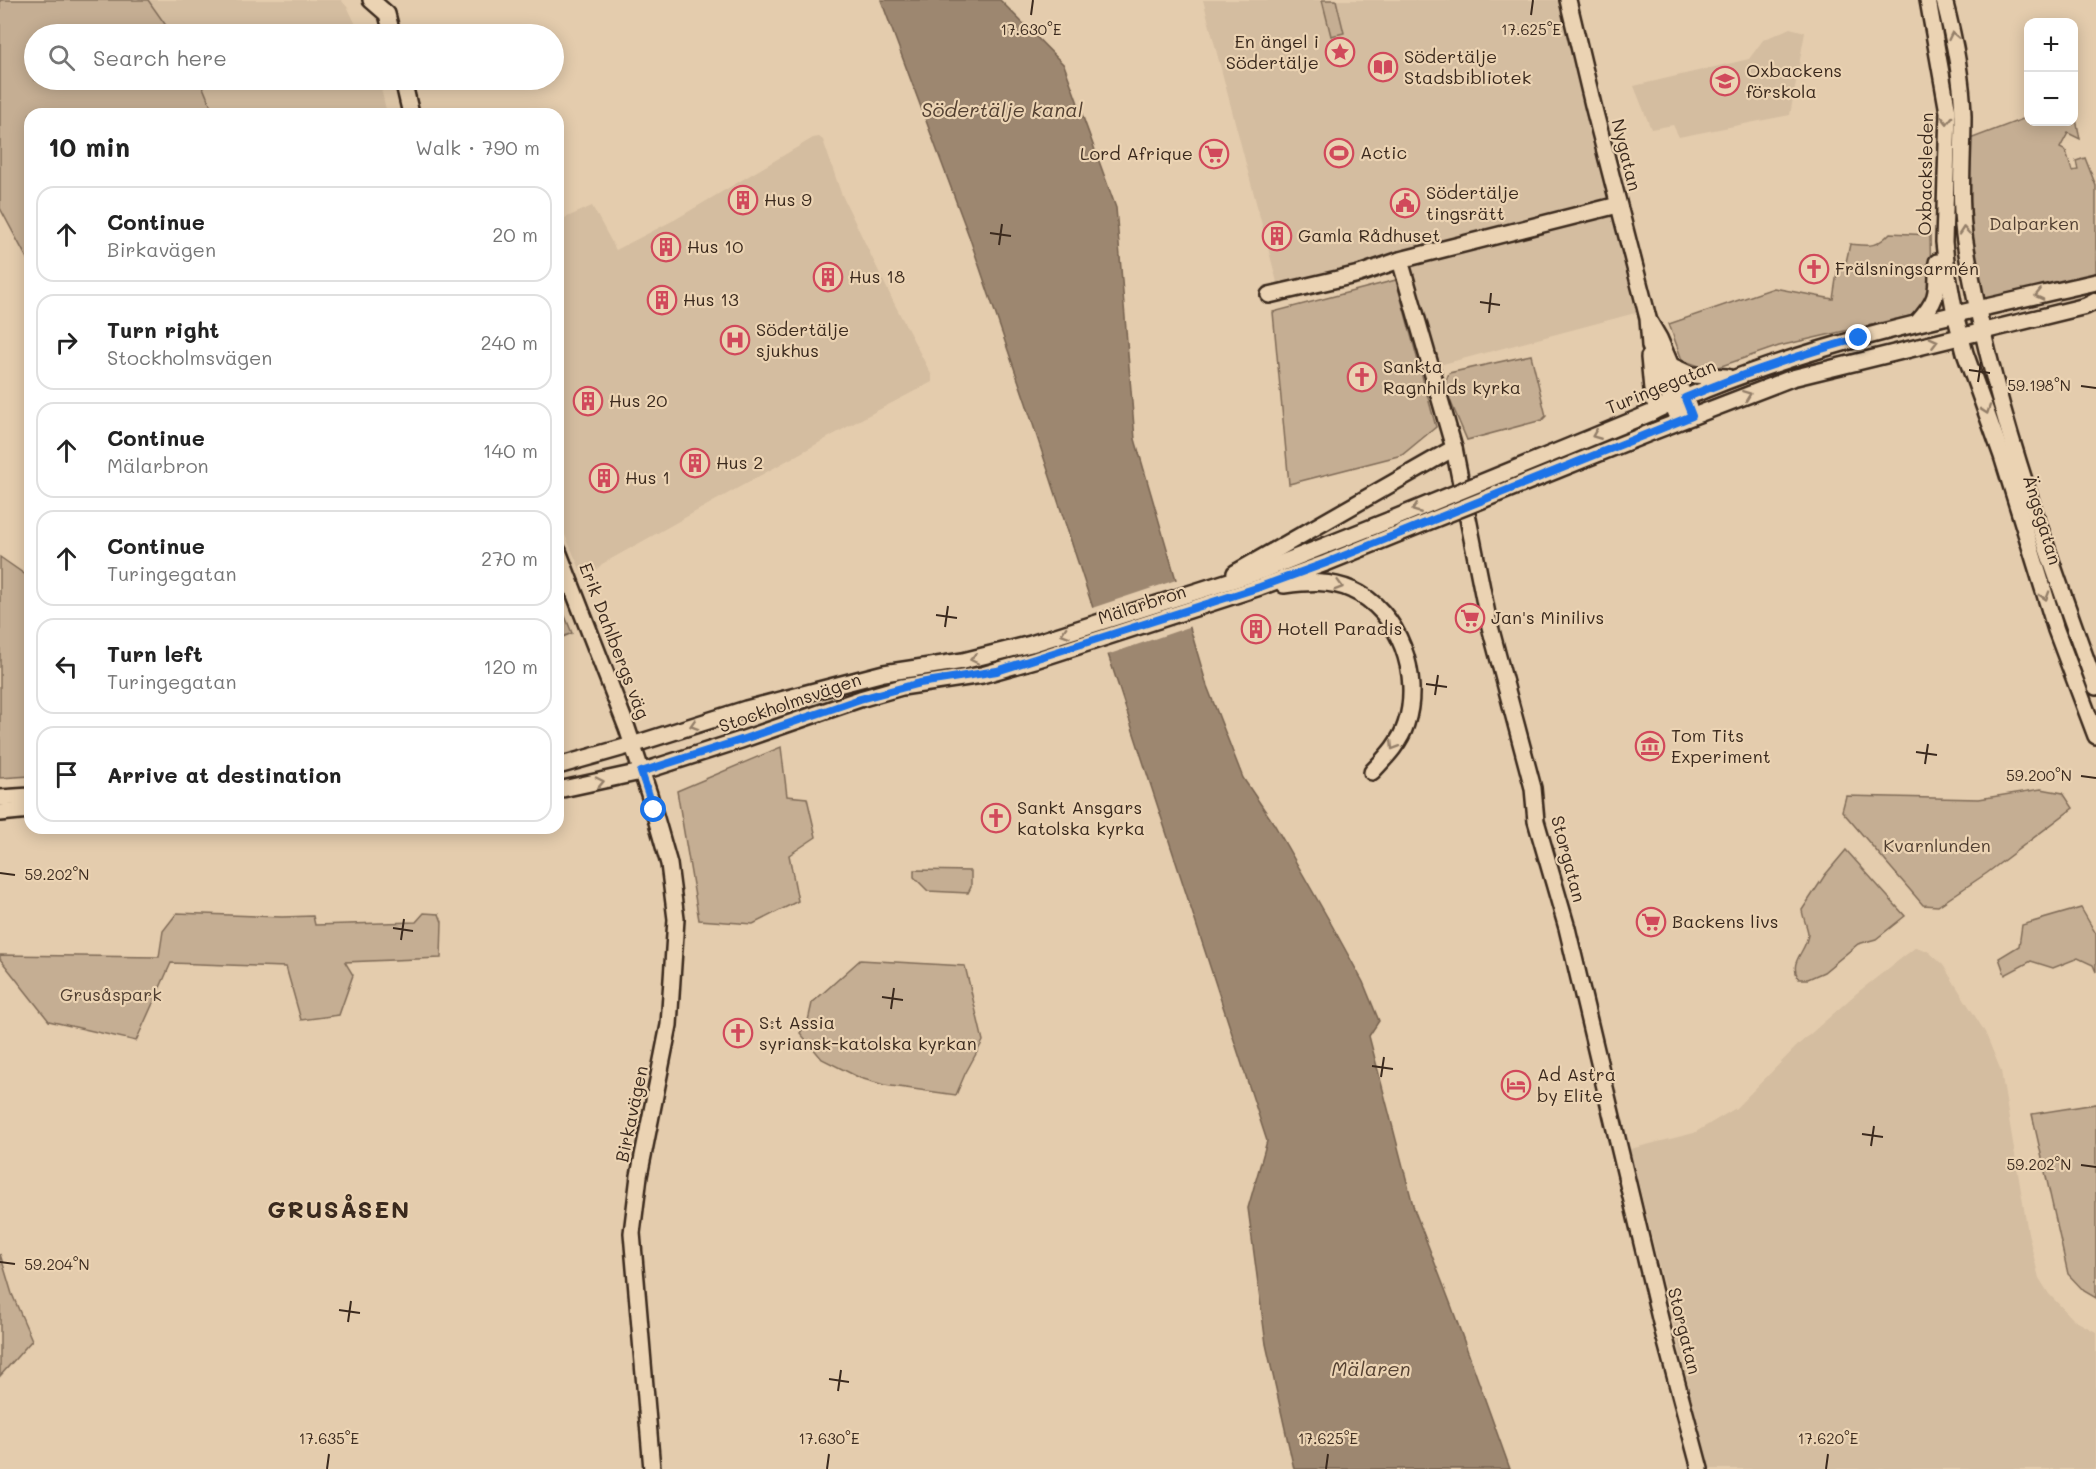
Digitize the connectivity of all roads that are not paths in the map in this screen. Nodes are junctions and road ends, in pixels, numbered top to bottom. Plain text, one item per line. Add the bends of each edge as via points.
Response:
1 (371, 0) edge
2 (1568, 0) edge
3 (1928, 0) edge
4 (1944, 0) edge
5 (390, 24) edge
6 (405, 90) edge
7 (410, 108) edge
8 (1618, 205) junction
9 (1945, 221) junction
10 (1400, 260) junction
11 (2096, 282) edge
12 (1269, 295) dead end
13 (2096, 301) edge
14 (1977, 309) junction
15 (1955, 314) junction
16 (1648, 318) junction
17 (1917, 323) junction
18 (1983, 330) junction
19 (1960, 335) junction
20 (1650, 346) junction
21 (1672, 366) junction
22 (1739, 376) junction
23 (1678, 401) junction
24 (1652, 412) junction
25 (1686, 418) junction
26 (1454, 448) junction
27 (564, 567) edge
28 (1254, 567) junction
29 (1260, 587) junction
30 (1031, 644) joint
31 (1035, 660) joint
32 (2096, 687) edge
33 (2096, 736) edge
34 (632, 745) junction
35 (564, 764) edge
36 (641, 772) junction
37 (1372, 772) dead end
38 (564, 789) edge
39 (24, 796) edge
40 (0, 798) edge
41 (24, 811) edge
42 (0, 813) edge
43 (652, 1469) edge
44 (1700, 1469) edge

1 - 5 main road via 387,14
2 - 8 main road, Nygatan
3 -> 9 main road, Oxbacksleden via 1948,112
14 -> 4 main road, Oxbacksleden via 1961,204 1963,114 1954,39
6 - 7 main road
8 - 10 main road
8 - 16 main road, Nygatan
9 - 15 main road, Oxbacksleden via 1947,270
9 - 17 main road via 1939,231 1936,295
10 - 12 main road
10 - 26 main road, Storgatan
11 -> 14 main road, Turingegatan
13 - 18 main road
14 - 15 main road, Turingegatan
14 - 18 main road, Ängsgatan
15 - 17 main road, Turingegatan
15 - 19 main road, Ängsgatan
16 - 20 main road, Nygatan
16 - 21 main road, Nygatan
17 - 22 main road, Turingegatan via 1802,354
18 - 19 main road
18 - 32 main road, Ängsgatan via 2014,452
25 -> 19 main road via 1792,378
19 -> 33 main road, Ängsgatan via 2055,630
20 - 23 main road, Nygatan
20 - 24 main road
21 - 22 main road via 1704,377
21 - 23 main road, Nygatan
22 - 23 main road, Turingegatan
23 - 24 main road, Turingegatan
23 - 25 main road, Nygatan
24 -> 28 main road, Turingegatan, bridge via 1390,520
25 - 29 main road, bridge
26 - 28 main road
26 - 44 main road, Storgatan via 1488,619 1533,788 1536,821 1567,928
27 - 34 main road, Erik Dahlbergs väg
28 -> 30 main road, Mälarbron via 1220,582
29 - 31 main road, Mälarbron
29 -> 37 main road via 1332,584 1371,601 1390,622 1402,643 1410,673 1410,701 1407,723 1394,749
30 -> 34 main road, Stockholmsvägen via 972,659 884,673 746,709
31 - 36 main road, Stockholmsvägen via 982,675 920,683 860,699
34 - 35 main road, Stockholmsvägen
34 - 36 main road, Erik Dahlbergs väg
38 -> 36 main road, Stockholmsvägen
36 - 43 main road, Birkavägen via 669,864 676,919 669,1025 639,1176 632,1233
39 - 40 main road
41 - 42 main road

